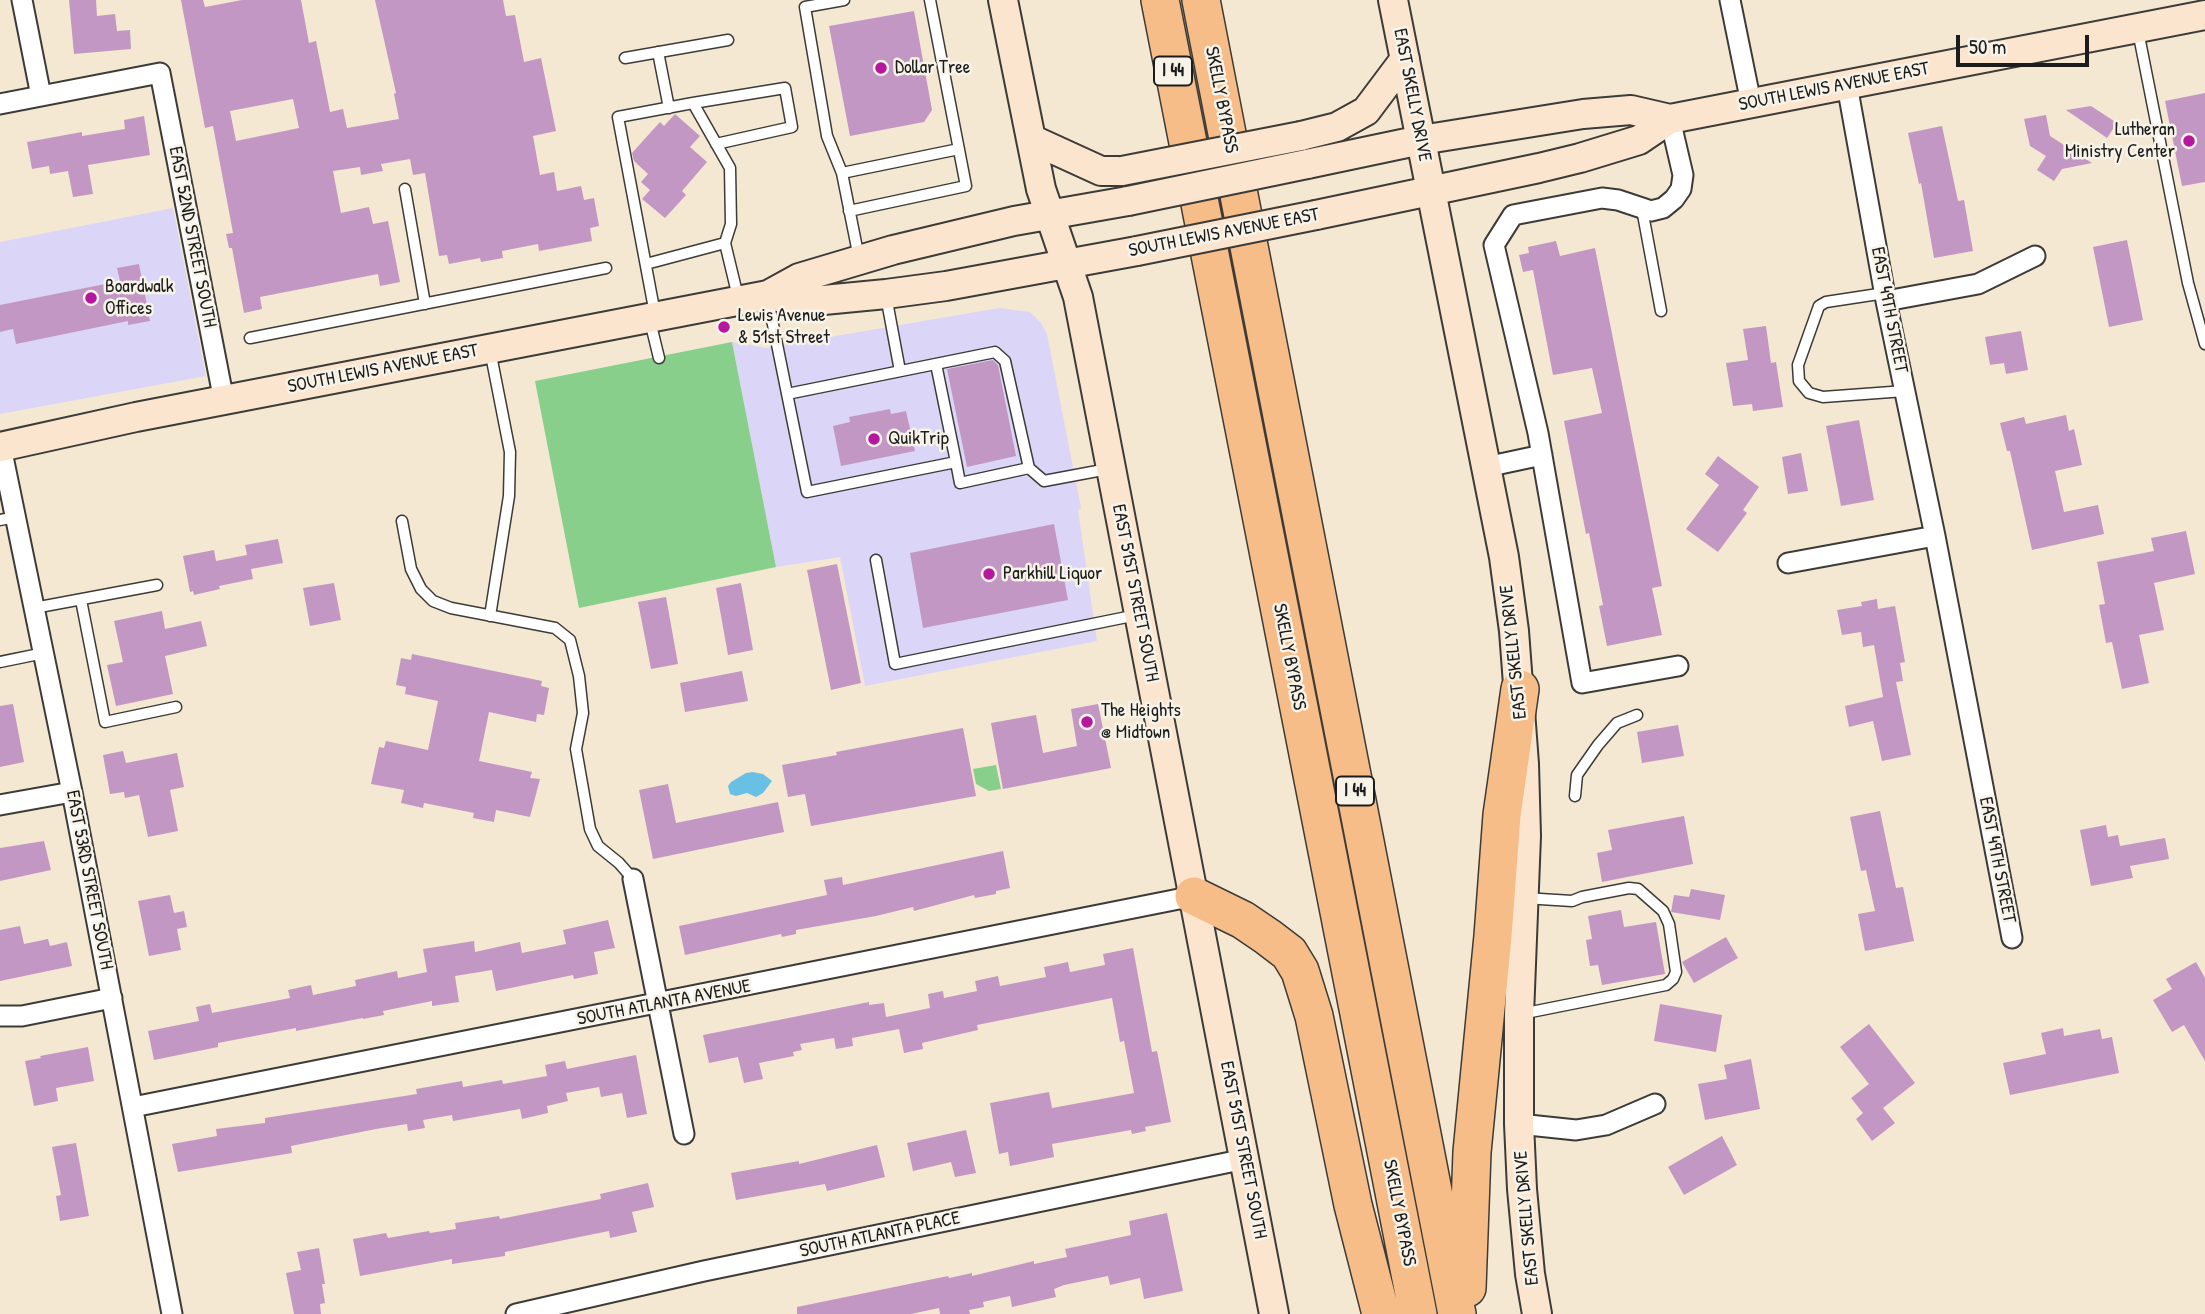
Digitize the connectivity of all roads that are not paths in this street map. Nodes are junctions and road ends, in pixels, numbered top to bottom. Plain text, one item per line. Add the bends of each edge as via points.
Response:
1 (22, 0) edge
2 (844, 0) edge
3 (930, 0) edge
4 (1003, 0) edge
5 (1160, 0) edge
6 (1201, 0) edge
7 (1393, 0) edge
8 (1730, 0) edge
9 (2205, 15) edge
10 (2137, 27) junction
11 (728, 40) dead end
12 (658, 52) junction
13 (625, 58) dead end
14 (1405, 59) junction
15 (1847, 85) junction
16 (41, 96) junction
17 (693, 103) junction
18 (1751, 103) junction
19 (0, 104) edge
20 (668, 108) junction
21 (1670, 119) junction
22 (1031, 139) junction
23 (1421, 141) junction
24 (716, 144) junction
25 (959, 149) junction
26 (842, 173) junction
27 (405, 189) dead end
28 (1432, 190) junction
29 (1642, 208) junction
30 (849, 211) junction
31 (1049, 215) junction
32 (725, 243) junction
33 (2035, 256) dead end
34 (860, 260) junction
35 (1068, 263) junction
36 (646, 264) junction
37 (606, 268) dead end
38 (886, 294) junction
39 (768, 295) junction
40 (1885, 297) junction
41 (2205, 297) edge
42 (824, 299) junction
43 (2193, 299) junction
44 (739, 301) junction
45 (425, 304) junction
46 (1661, 312) dead end
47 (653, 317) junction
48 (250, 338) dead end
49 (2205, 344) edge
50 (490, 349) junction
51 (659, 358) dead end
52 (936, 364) junction
53 (900, 371) junction
54 (1906, 391) junction
55 (787, 394) junction
56 (223, 401) junction
57 (1, 447) edge
58 (1542, 455) junction
59 (956, 462) junction
60 (1486, 467) junction
61 (1029, 468) junction
62 (1111, 468) junction
63 (7, 518) edge
64 (402, 521) dead end
65 (1935, 536) junction
66 (876, 560) dead end
67 (1788, 563) dead end
68 (157, 585) dead end
69 (81, 600) junction
70 (34, 608) junction
71 (1139, 615) junction
72 (489, 616) junction
73 (44, 653) junction
74 (0, 662) edge
75 (1678, 666) dead end
76 (1520, 689) junction
77 (176, 707) dead end
78 (1637, 715) dead end
79 (72, 792) junction
80 (1575, 796) dead end
81 (0, 805) edge
82 (632, 879) joint
83 (1194, 896) junction
84 (1524, 898) junction
85 (2012, 938) dead end
86 (112, 998) junction
87 (658, 1004) junction
88 (1519, 1015) junction
89 (0, 1016) edge
90 (1655, 1104) dead end
91 (133, 1107) junction
92 (1519, 1124) junction
93 (684, 1134) dead end
94 (1245, 1159) junction
95 (172, 1314) edge
96 (516, 1314) edge
97 (1274, 1314) edge
98 (1381, 1314) edge
99 (1418, 1314) edge
100 (1457, 1314) edge
101 (1466, 1314) edge
102 (1537, 1314) edge

1 - 16 street
2 - 26 lane via 805,7 827,136
3 - 25 lane
4 - 22 main road, EAST 51ST STREET SOUTH
5 - 99 highway, SKELLY BYPASS / I 44
6 - 100 highway, SKELLY BYPASS / I 44
7 - 14 main road, EAST SKELLY DRIVE
8 - 18 street
9 - 10 main road, SOUTH LEWIS AVENUE EAST
10 - 15 main road, SOUTH LEWIS AVENUE EAST
10 - 43 lane
11 - 12 lane
12 - 13 lane
12 - 20 lane
14 - 22 main road, bridge via 1366,111 1337,127 1301,136 1122,171 1101,171
14 - 23 main road, EAST SKELLY DRIVE
15 - 18 main road, SOUTH LEWIS AVENUE EAST
15 - 40 street, EAST 49TH STREET
16 - 19 street
16 - 56 street, EAST 52ND STREET SOUTH via 160,73
17 - 20 lane
17 - 24 lane
17 - 24 lane via 785,88 792,127
18 - 21 main road, SOUTH LEWIS AVENUE EAST
20 - 36 lane via 618,117
21 - 23 main road, SOUTH LEWIS AVENUE EAST via 1631,110 1595,113
21 - 28 main road, SOUTH LEWIS AVENUE EAST via 1639,140 1539,168
21 - 29 street via 1683,174 1681,189 1663,208
22 - 31 main road, EAST 51ST STREET SOUTH
23 - 28 main road, EAST SKELLY DRIVE
23 - 31 main road, SOUTH LEWIS AVENUE EAST, bridge
24 - 32 lane via 730,168 731,225
25 - 26 lane
25 - 30 lane via 966,186
26 - 30 lane
27 - 45 lane
28 - 35 main road, SOUTH LEWIS AVENUE EAST, bridge
28 - 60 main road, EAST SKELLY DRIVE
29 - 46 lane
29 - 58 street via 1602,198 1513,215 1494,245
30 - 34 lane
31 - 34 main road, SOUTH LEWIS AVENUE EAST
31 - 35 main road, EAST 51ST STREET SOUTH
32 - 36 lane
32 - 44 lane
33 - 40 street via 1978,284
34 - 39 main road, SOUTH LEWIS AVENUE EAST via 799,278
34 - 42 main road via 857,276
35 - 38 main road, SOUTH LEWIS AVENUE EAST
35 - 62 main road, EAST 51ST STREET SOUTH
36 - 47 lane
37 - 45 lane
38 - 42 main road, SOUTH LEWIS AVENUE EAST
38 - 53 lane
39 - 42 main road, SOUTH LEWIS AVENUE EAST via 803,302
39 - 44 main road, SOUTH LEWIS AVENUE EAST
39 - 55 lane
40 - 54 street, EAST 49TH STREET
40 - 54 lane via 1819,306 1798,365 1799,381 1809,393 1823,397
41 - 43 lane
43 - 49 lane
44 - 47 main road, SOUTH LEWIS AVENUE EAST
45 - 48 lane
47 - 50 main road, SOUTH LEWIS AVENUE EAST
47 - 51 lane
50 - 56 main road, SOUTH LEWIS AVENUE EAST
50 - 72 lane via 510,452 509,496
52 - 53 lane
52 - 59 lane
52 - 61 lane via 995,352 1005,361
53 - 55 lane
54 - 65 street, EAST 49TH STREET
55 - 59 lane via 807,492
56 - 57 main road, SOUTH LEWIS AVENUE EAST
57 - 63 street, EAST 53RD STREET SOUTH
58 - 60 street
58 - 75 street via 1583,683
59 - 61 lane via 960,483
60 - 76 main road, EAST SKELLY DRIVE via 1504,557
61 - 62 lane via 1044,481
62 - 71 main road, EAST 51ST STREET SOUTH
63 - 70 street, EAST 53RD STREET SOUTH
64 - 72 lane via 411,569 421,589 433,601
65 - 67 street
65 - 85 street, EAST 49TH STREET
66 - 71 lane via 895,664
68 - 69 lane
69 - 70 lane
69 - 77 lane via 105,722
70 - 73 street, EAST 53RD STREET SOUTH
71 - 83 main road, EAST 51ST STREET SOUTH
72 - 82 lane via 555,628 570,640 583,713 576,749 590,829 598,846
73 - 74 lane
73 - 79 street, EAST 53RD STREET SOUTH
76 - 84 main road, EAST SKELLY DRIVE
76 - 101 highway via 1502,815 1472,1152
78 - 80 lane via 1617,723 1598,745 1577,775
79 - 81 street
79 - 86 street, EAST 53RD STREET SOUTH
82 - 87 street
83 - 87 street, SOUTH ATLANTA AVENUE
83 - 94 main road, EAST 51ST STREET SOUTH
83 - 98 highway via 1268,937 1289,953 1300,971
84 - 88 main road, EAST SKELLY DRIVE
84 - 88 lane via 1572,901 1638,889 1663,911 1669,924 1676,972 1666,985
86 - 89 street
86 - 91 street, EAST 53RD STREET SOUTH
87 - 91 street, SOUTH ATLANTA AVENUE
87 - 93 street
88 - 92 main road, EAST SKELLY DRIVE
90 - 92 street via 1606,1125 1576,1130
91 - 95 street, EAST 53RD STREET SOUTH
92 - 102 main road, EAST SKELLY DRIVE
94 - 96 street, SOUTH ATLANTA PLACE
94 - 97 main road, EAST 51ST STREET SOUTH

